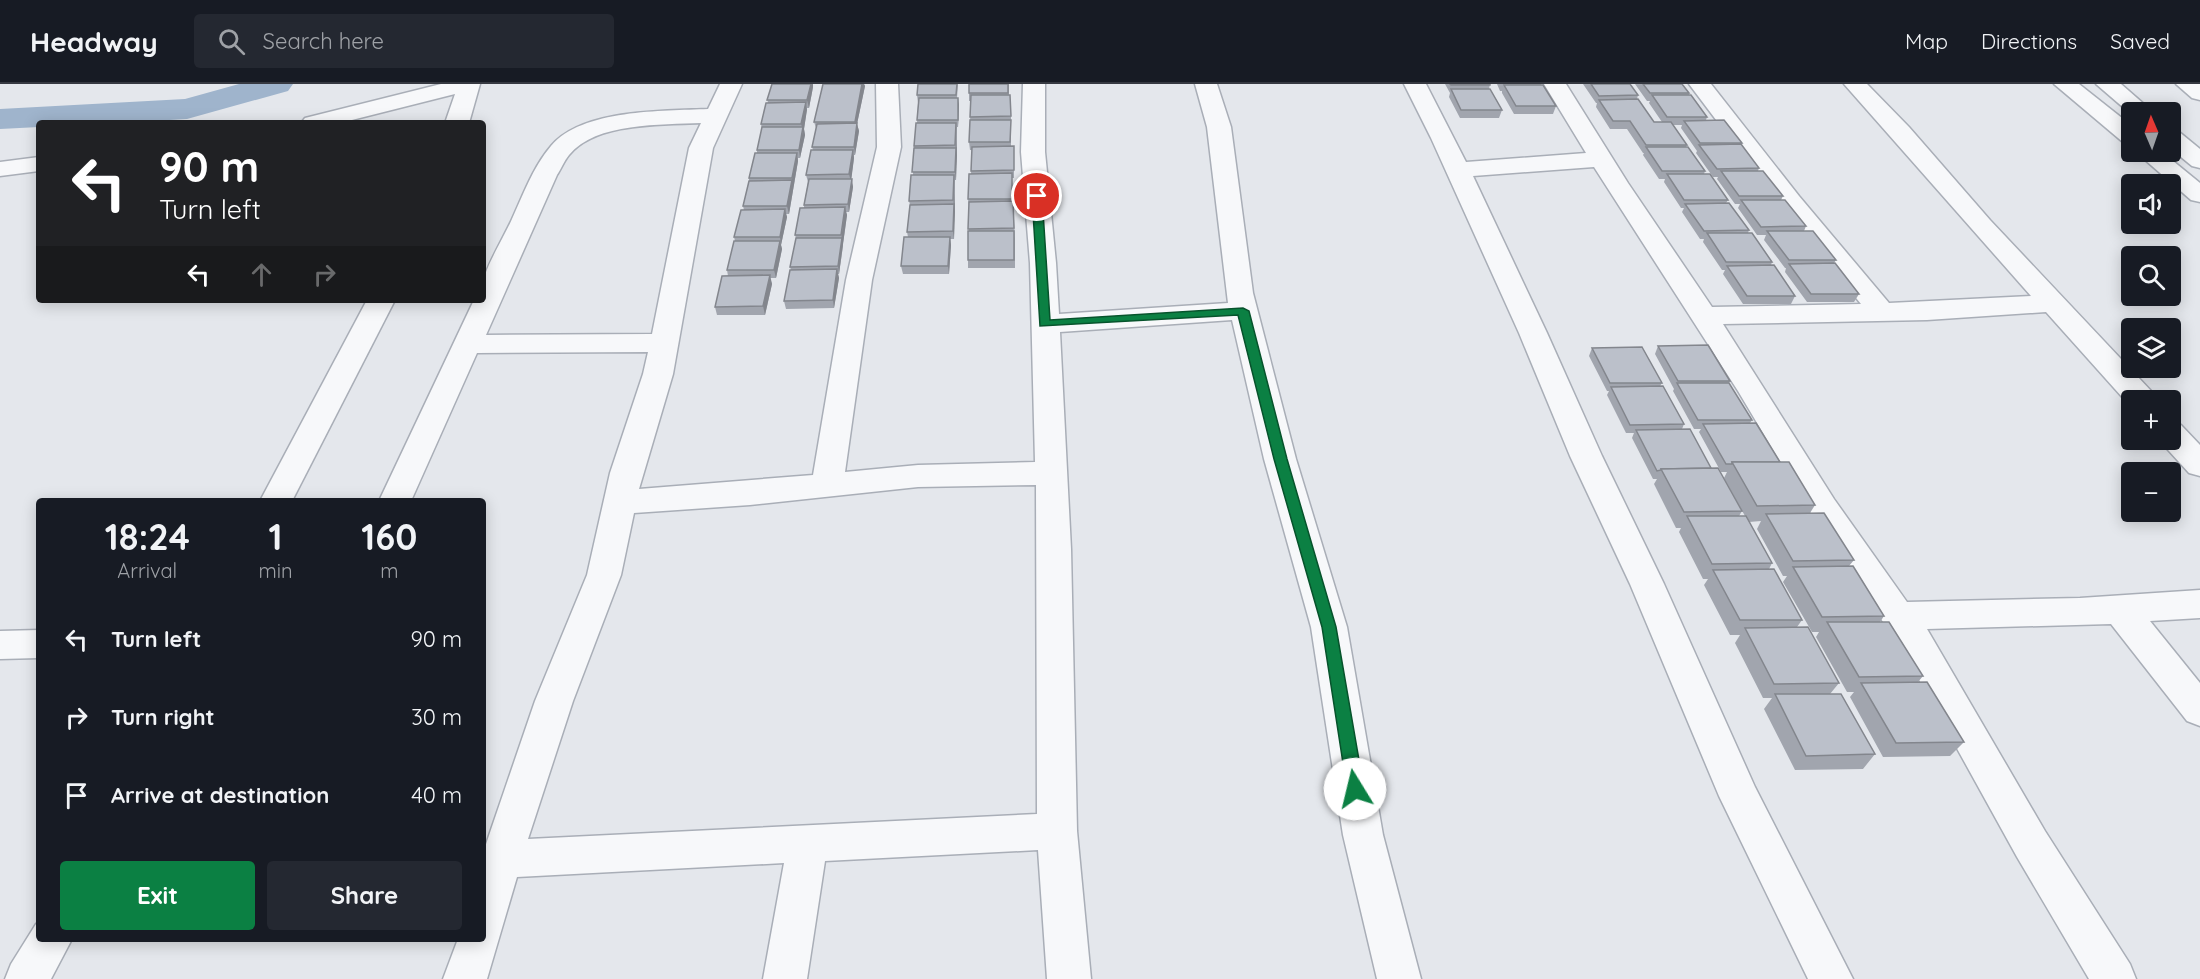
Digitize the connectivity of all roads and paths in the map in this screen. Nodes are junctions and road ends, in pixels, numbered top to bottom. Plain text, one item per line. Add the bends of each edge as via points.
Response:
1 (468, 84) edge
2 (730, 84) edge
3 (887, 84) edge
4 (1034, 84) edge
5 (1206, 84) edge
6 (1415, 84) edge
7 (1555, 84) edge
8 (1700, 84) edge
9 (1855, 84) edge
10 (2065, 84) edge
11 (2107, 84) edge
12 (2187, 84) edge
13 (2200, 93) edge
14 (2130, 102) edge
15 (716, 116) junction
16 (325, 120) edge
17 (458, 120) edge
18 (2121, 129) edge
19 (2181, 145) edge
20 (1601, 159) junction
21 (2200, 161) edge
22 (2160, 162) edge
23 (36, 164) edge
24 (0, 169) edge
25 (1458, 170) junction
26 (2200, 195) edge
27 (379, 303) edge
28 (2053, 303) junction
29 (1243, 311) junction
30 (1881, 311) junction
31 (1704, 316) junction
32 (1044, 324) junction
33 (664, 343) junction
34 (468, 344) junction
35 (2133, 390) edge
36 (2182, 436) edge
37 (2200, 465) edge
38 (1050, 473) junction
39 (827, 485) junction
40 (278, 498) edge
41 (396, 498) edge
42 (620, 502) junction
43 (2200, 604) edge
44 (2120, 609) junction
45 (1898, 616) junction
46 (36, 644) edge
47 (0, 645) edge
48 (2200, 710) edge
49 (1057, 831) junction
50 (808, 842) junction
51 (502, 859) junction
52 (486, 914) edge
53 (49, 942) edge
54 (478, 942) edge
55 (27, 979) edge
56 (465, 979) edge
57 (785, 979) edge
58 (1069, 979) edge
59 (1399, 979) edge
60 (1831, 979) edge
61 (2114, 979) edge

1 - 16 street
1 - 17 street
2 - 15 street
3 - 39 street via 889,147 859,280
4 - 32 street via 1033,152
5 - 29 street via 1219,127
6 - 25 street
7 - 20 street
8 - 30 street
9 - 28 street
10 - 18 street
11 - 14 street
12 - 13 street
15 - 33 street via 701,148
15 - 34 street via 604,126 579,134 561,148
19 - 21 street
20 - 25 street
20 - 31 street
22 - 26 street
23 - 24 street
25 - 60 street via 1739,796
27 - 40 street
28 - 30 street
28 - 35 street
29 - 32 street
29 - 59 street via 1280,459 1329,627 1363,835
30 - 31 street
31 - 45 street
32 - 38 street
33 - 34 street
33 - 42 street
34 - 41 street
36 - 37 street
38 - 39 street via 918,476
38 - 49 street
39 - 42 street
42 - 51 street via 604,575 554,701
43 - 44 street
44 - 45 street
44 - 48 street
45 - 61 street
46 - 47 street
49 - 50 street
49 - 58 street
50 - 51 street
50 - 57 street
51 - 52 street
53 - 55 street
54 - 56 street

